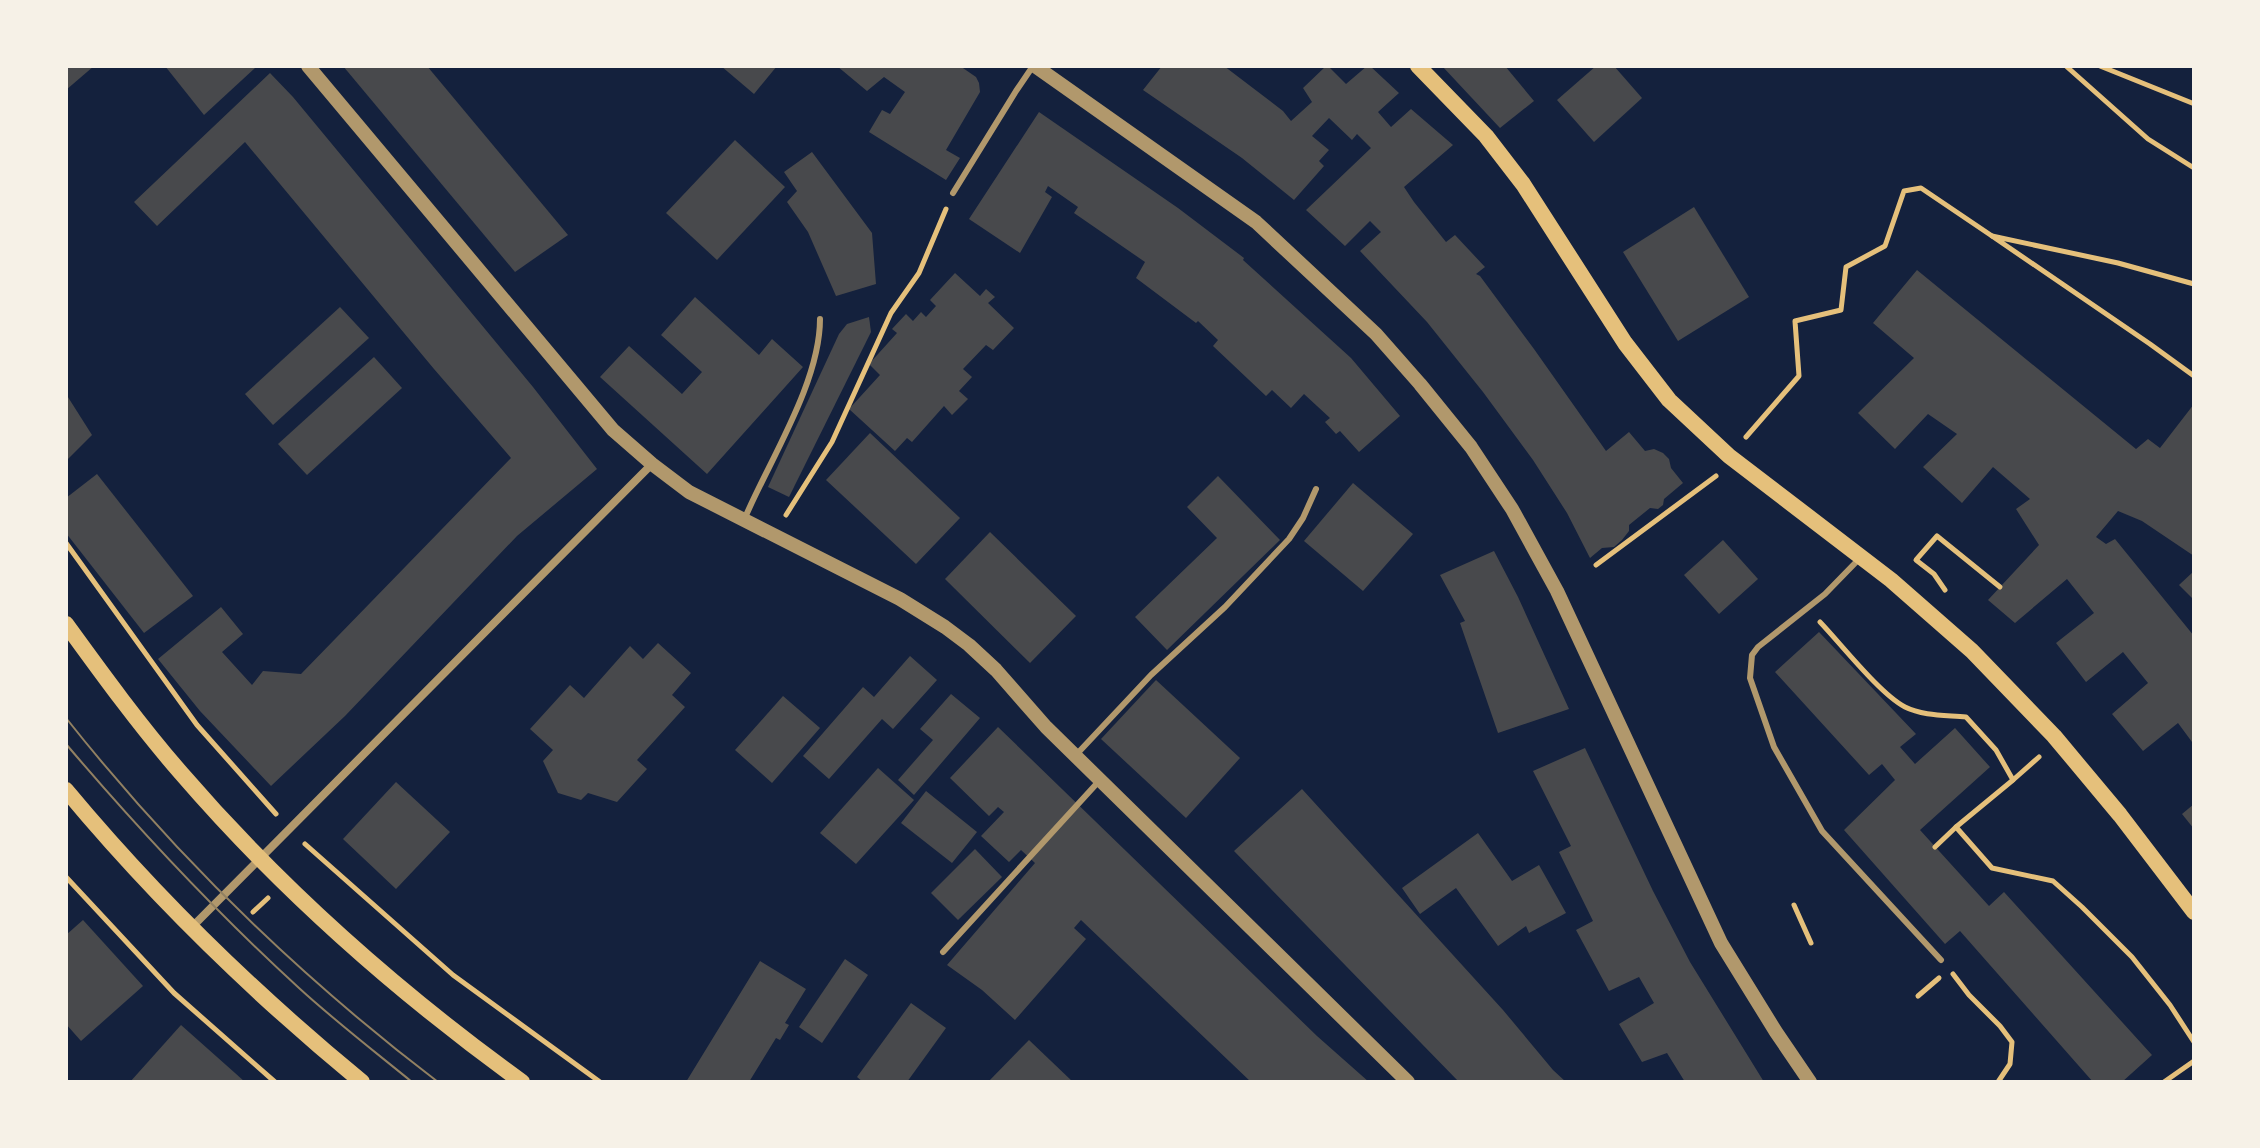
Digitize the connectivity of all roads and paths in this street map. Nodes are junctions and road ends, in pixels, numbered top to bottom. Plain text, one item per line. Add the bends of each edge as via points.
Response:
1 (308, 66) edge
2 (1034, 66) edge
3 (1418, 66) edge
4 (2066, 66) edge
5 (2100, 66) edge
6 (2192, 103) edge
7 (2194, 168) edge
8 (953, 193) joint
9 (1992, 236) junction
10 (2194, 284) edge
11 (820, 319) dead end
12 (2194, 376) edge
13 (1744, 439) dead end
14 (652, 464) junction
15 (1716, 475) dead end
16 (1316, 489) dead end
17 (744, 520) junction
18 (782, 521) dead end
19 (66, 543) edge
20 (1861, 557) junction
21 (1596, 565) dead end
22 (1934, 574) dead end
23 (2000, 587) dead end
24 (1807, 608) junction
25 (66, 624) edge
26 (2042, 754) dead end
27 (1075, 756) junction
28 (1100, 780) junction
29 (2013, 780) junction
30 (66, 790) edge
31 (278, 816) dead end
32 (1956, 827) junction
33 (304, 843) dead end
34 (1935, 847) dead end
35 (261, 859) junction
36 (66, 877) edge
37 (1794, 905) dead end
38 (2194, 912) edge
39 (191, 928) junction
40 (1811, 943) dead end
41 (943, 952) dead end
42 (1941, 960) joint
43 (1928, 989) dead end
44 (1918, 996) dead end
45 (2194, 1042) edge
46 (2194, 1061) edge
47 (275, 1082) edge
48 (362, 1082) edge
49 (522, 1082) edge
50 (600, 1082) edge
51 (1408, 1082) edge
52 (1810, 1082) edge
53 (1998, 1082) edge
54 (2164, 1082) edge

1 - 14 street via 596,411
2 - 8 lane
2 - 52 street via 1256,222 1376,334 1471,447 1557,591 1721,943
3 - 20 main road via 1486,136 1523,184 1625,343 1669,400 1729,456
4 - 7 path via 2148,139
5 - 6 path
8 - 18 path via 919,273 891,313 832,442
9 - 10 path
9 - 12 path
9 - 13 path via 1921,188 1904,191 1885,246 1846,267 1841,310 1795,321 1799,376
11 - 17 lane via 820,340 806,387
14 - 17 street via 689,492
14 - 35 street
15 - 21 path
16 - 27 lane via 1289,539
17 - 27 street via 945,627 996,670
19 - 31 path via 197,725
20 - 24 lane
20 - 38 main road via 1972,651 2054,736
22 - 23 path via 1916,560 1937,536
24 - 29 path via 1890,697 1921,713 1966,717 1996,750
24 - 42 lane via 1758,647 1750,663 1750,678 1774,747 1822,831
25 - 35 main road via 181,773
26 - 29 path
27 - 28 street
28 - 41 lane
28 - 51 street
29 - 32 path
30 - 39 main road
32 - 34 path
32 - 45 path via 1992,868 2053,881 2082,907 2132,957
33 - 50 path via 453,975
35 - 39 street
35 - 49 main road via 391,979
36 - 47 path via 174,993
37 - 40 path
39 - 48 main road
42 - 53 path via 2012,1042 2010,1064
43 - 44 path
46 - 54 path

